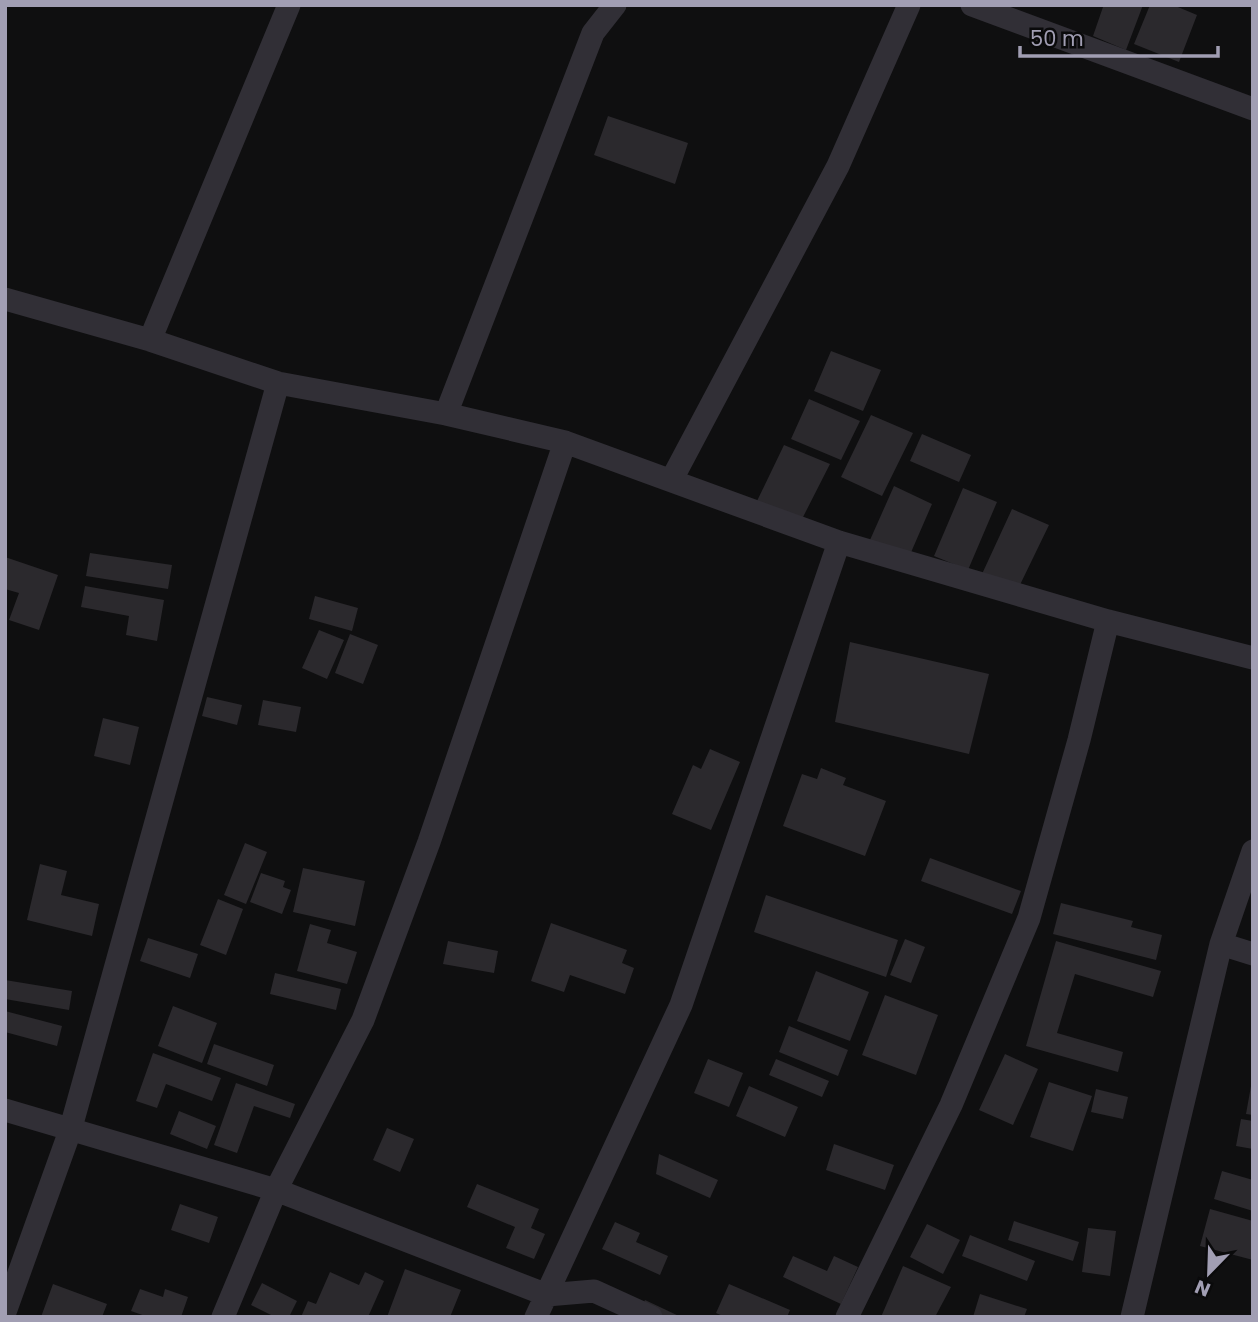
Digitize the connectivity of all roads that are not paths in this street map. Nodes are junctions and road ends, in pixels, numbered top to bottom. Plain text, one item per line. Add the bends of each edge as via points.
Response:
1 (289, 5) edge
2 (615, 5) edge
3 (909, 5) edge
4 (972, 5) edge
5 (1253, 109) edge
6 (5, 299) edge
7 (150, 340) junction
8 (278, 383) junction
9 (446, 414) junction
10 (565, 442) junction
11 (672, 479) junction
12 (839, 542) junction
13 (1108, 621) junction
14 (1253, 657) edge
15 (1253, 851) edge
16 (1221, 944) junction
17 (1253, 954) edge
18 (5, 1110) edge
19 (70, 1131) junction
20 (276, 1190) junction
21 (547, 1295) junction
22 (5, 1312) edge
23 (223, 1317) edge
24 (536, 1317) edge
25 (651, 1317) edge
26 (848, 1317) edge
27 (1132, 1317) edge

1 - 7 street
2 - 9 street via 593,33
3 - 11 street via 838,166
4 - 5 street
6 - 7 street
7 - 8 street
8 - 9 street
8 - 19 street
9 - 10 street
10 - 11 street
10 - 20 street via 363,1020
11 - 12 street
12 - 13 street
12 - 21 street via 681,1005
13 - 14 street
13 - 26 street via 1029,918 951,1105
15 - 16 street
16 - 17 street
16 - 27 street
18 - 19 street
19 - 20 street
19 - 22 street
20 - 21 street
20 - 23 street
21 - 24 street
21 - 25 street via 594,1292

